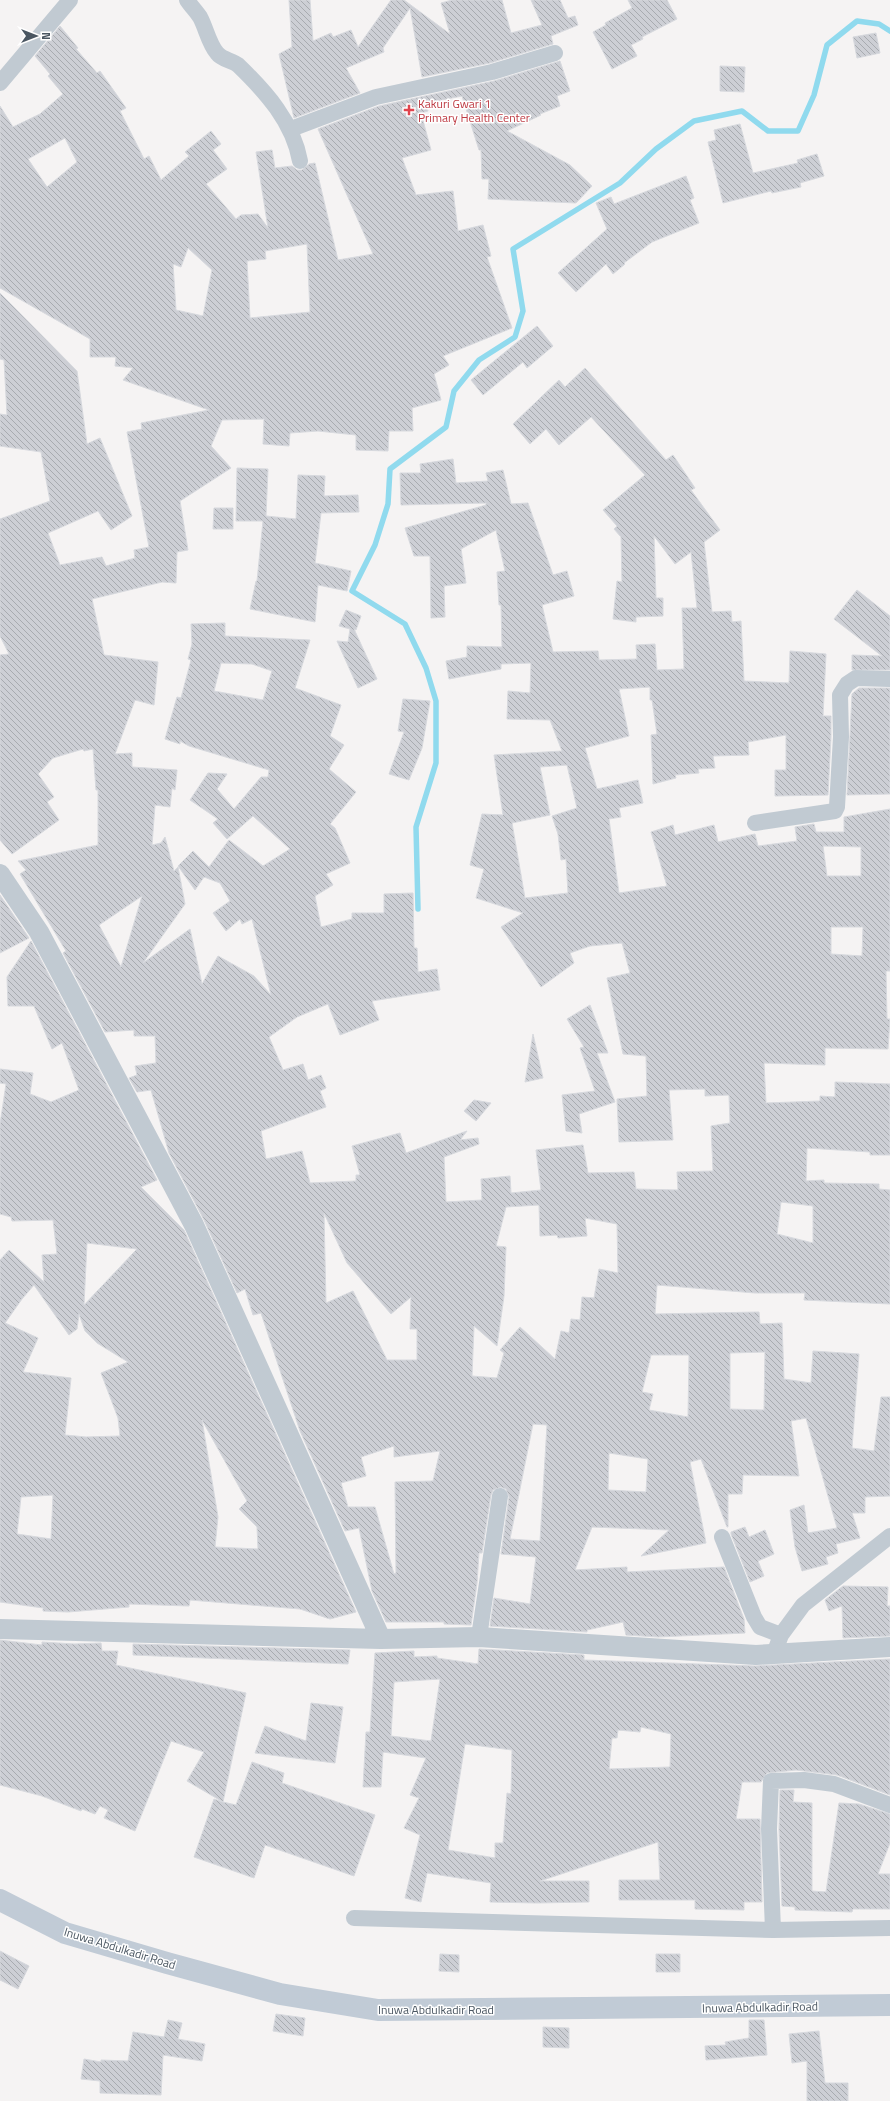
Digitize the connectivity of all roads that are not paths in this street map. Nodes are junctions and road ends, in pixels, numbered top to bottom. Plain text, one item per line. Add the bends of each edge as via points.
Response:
1 (70, 0) edge
2 (187, 0) edge
3 (555, 53) dead end
4 (0, 83) edge
5 (291, 129) junction
6 (300, 161) dead end
7 (890, 679) edge
8 (755, 823) dead end
9 (0, 874) edge
10 (500, 1496) dead end
11 (722, 1536) dead end
12 (890, 1536) edge
13 (0, 1629) edge
14 (781, 1635) junction
15 (479, 1637) junction
16 (382, 1639) junction
17 (890, 1647) edge
18 (774, 1654) junction
19 (890, 1805) edge
20 (0, 1900) edge
21 (354, 1918) dead end
22 (890, 1928) edge
23 (773, 1930) junction
24 (890, 2005) edge

1 - 4 street
2 - 5 street via 199,16 216,53 236,63 263,90
3 - 5 street via 492,72 376,97
5 - 6 street
7 - 8 street via 856,678 847,684 840,695 840,744 835,811
9 - 16 street via 39,932 194,1225
10 - 15 street
11 - 14 street via 754,1617 760,1627
12 - 14 street via 803,1605
13 - 16 street
14 - 18 street
15 - 16 street
15 - 18 street via 756,1655
17 - 18 street
19 - 23 street via 834,1784 804,1780 771,1781 769,1829
20 - 24 main road, Inuwa Abdulkadir Road via 65,1933 167,1963 280,1994 378,2010
21 - 23 street
22 - 23 street

